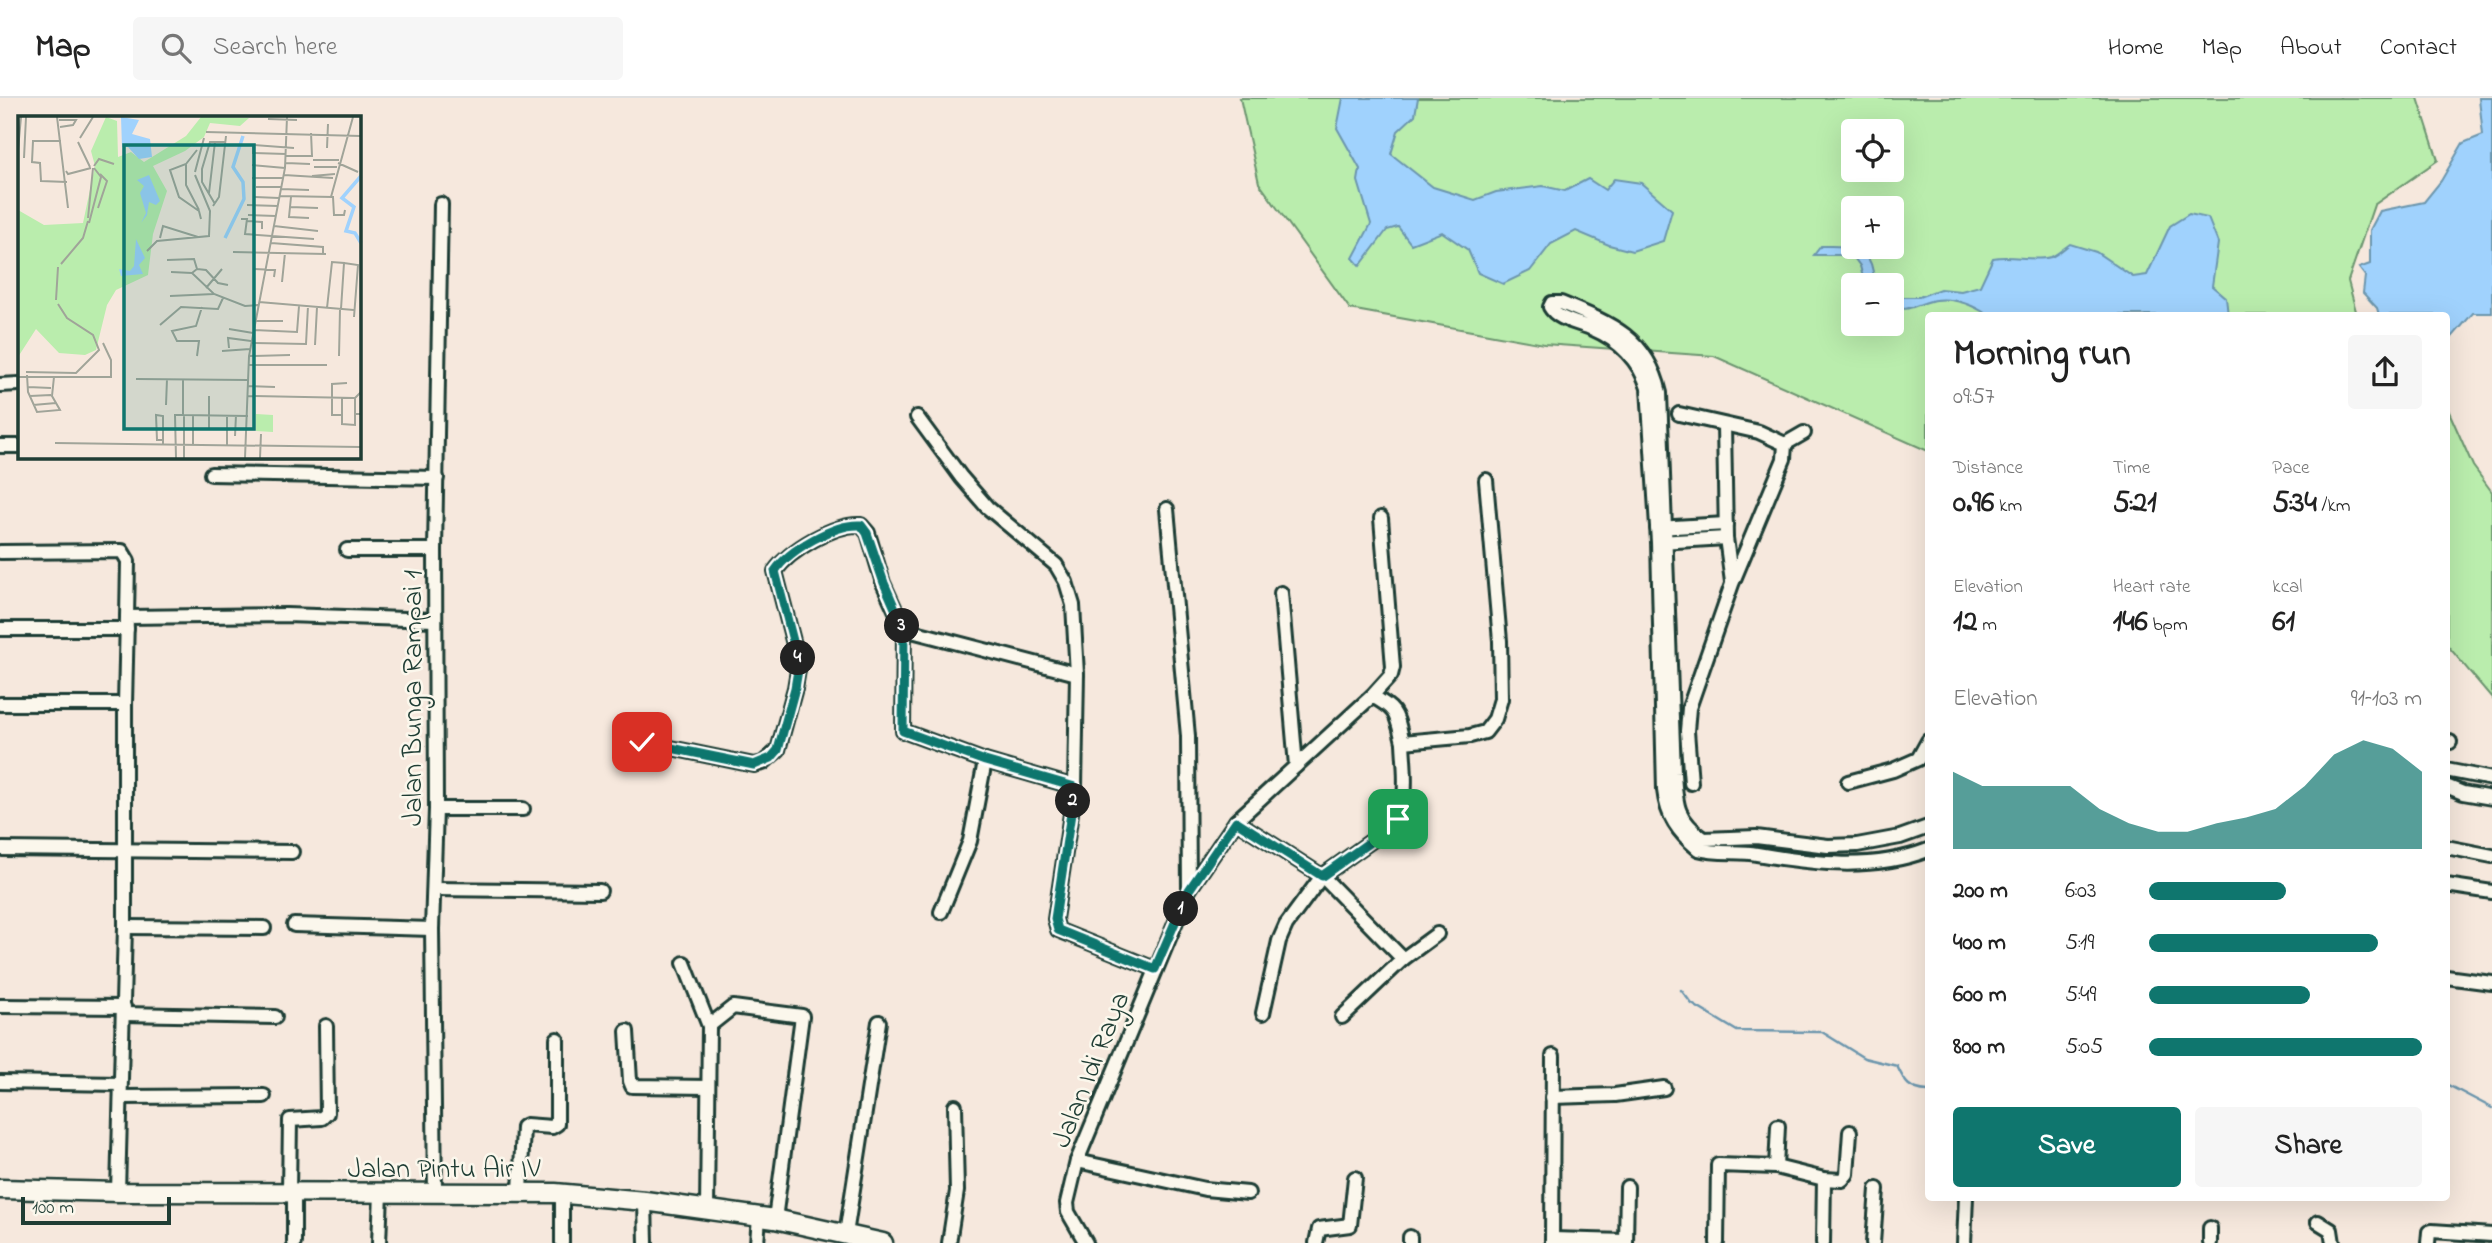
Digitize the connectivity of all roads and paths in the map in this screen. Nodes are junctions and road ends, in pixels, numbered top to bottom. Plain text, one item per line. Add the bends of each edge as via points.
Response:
1 (441, 204) dead end
2 (18, 384) edge
3 (0, 385) edge
4 (1679, 414) dead end
5 (917, 417) dead end
6 (1724, 425) junction
7 (1804, 433) dead end
8 (1785, 444) junction
9 (0, 446) edge
10 (18, 446) edge
11 (211, 474) dead end
12 (437, 478) junction
13 (1486, 480) dead end
14 (1167, 509) dead end
15 (1381, 518) dead end
16 (1726, 524) junction
17 (1660, 528) junction
18 (1726, 538) junction
19 (1661, 542) junction
20 (347, 550) dead end
21 (435, 550) junction
22 (0, 552) edge
23 (1732, 584) junction
24 (1281, 593) dead end
25 (435, 620) junction
26 (127, 623) junction
27 (0, 629) edge
28 (904, 629) junction
29 (1665, 652) junction
30 (1077, 674) junction
31 (1372, 696) junction
32 (0, 704) edge
33 (125, 704) junction
34 (642, 742) dead end
35 (1403, 742) junction
36 (1923, 756) edge
37 (985, 761) junction
38 (1296, 766) junction
39 (2450, 771) edge
40 (2492, 779) edge
41 (1848, 782) dead end
42 (1691, 783) dead end
43 (1075, 787) junction
44 (2450, 788) edge
45 (2492, 798) edge
46 (436, 808) junction
47 (523, 808) dead end
48 (1236, 821) junction
49 (1925, 828) edge
50 (1756, 837) junction
51 (2450, 848) edge
52 (2, 849) dead end
53 (125, 851) junction
54 (1925, 851) edge
55 (292, 852) dead end
56 (1756, 854) junction
57 (2492, 856) edge
58 (1322, 876) junction
59 (2450, 886) edge
60 (434, 889) junction
61 (1189, 890) junction
62 (600, 891) dead end
63 (2492, 892) edge
64 (941, 912) dead end
65 (295, 925) dead end
66 (125, 928) junction
67 (264, 928) dead end
68 (432, 929) junction
69 (1437, 934) dead end
70 (1403, 960) junction
71 (684, 963) dead end
72 (1155, 969) junction
73 (2450, 978) edge
74 (2492, 983) edge
75 (0, 1006) edge
76 (124, 1010) junction
77 (1263, 1013) dead end
78 (275, 1017) dead end
79 (1342, 1017) dead end
80 (879, 1022) dead end
81 (326, 1026) dead end
82 (709, 1026) junction
83 (627, 1031) dead end
84 (557, 1039) dead end
85 (1553, 1056) dead end
86 (0, 1082) edge
87 (708, 1087) junction
88 (1664, 1088) dead end
89 (121, 1091) junction
90 (264, 1096) dead end
91 (1552, 1097) junction
92 (955, 1106) dead end
93 (1778, 1126) dead end
94 (1850, 1132) dead end
95 (1077, 1161) junction
96 (1776, 1167) junction
97 (1355, 1178) dead end
98 (1824, 1179) junction
99 (1627, 1187) dead end
100 (0, 1189) edge
101 (1877, 1189) dead end
102 (118, 1192) junction
103 (292, 1192) junction
104 (435, 1192) junction
105 (520, 1192) junction
106 (1248, 1192) dead end
107 (381, 1193) junction
108 (562, 1194) junction
109 (645, 1200) junction
110 (1966, 1201) edge
111 (707, 1210) junction
112 (767, 1218) junction
113 (2318, 1222) dead end
114 (2210, 1227) dead end
115 (845, 1234) junction
116 (2492, 1235) edge
117 (1552, 1241) edge
118 (872, 1242) edge
119 (1626, 1242) edge
120 (294, 1243) edge
121 (379, 1243) edge
122 (562, 1243) edge
123 (646, 1243) edge
124 (757, 1243) edge
125 (950, 1243) edge
126 (1086, 1243) edge
127 (1316, 1243) edge
128 (1717, 1243) edge
129 (1824, 1243) edge
130 (1873, 1243) edge
131 (1964, 1243) edge
132 (2210, 1243) edge
133 (2333, 1243) edge
134 (2428, 1243) edge

1 - 12 street, Jalan Bunga Rampai 1
2 - 3 street
4 - 6 street
5 - 30 street via 987,507 1056,565 1073,605
6 - 8 street via 1759,432
6 - 16 street
7 - 8 street
8 - 23 street via 1784,459
9 - 10 street
11 - 12 street
12 - 21 street, Jalan Bunga Rampai 1
13 - 35 street via 1500,641 1501,699 1495,719 1485,732
14 - 61 street via 1188,736
15 - 31 street, Jalan Idi Raya via 1393,667
16 - 17 street
16 - 18 street
17 - 17 street via 1645,377 1634,359 1613,341 1556,315 1552,303 1619,328 1641,349 1654,371 1660,393
17 - 19 street
18 - 19 street
18 - 23 street
19 - 29 street
20 - 21 street
21 - 25 street, Jalan Bunga Rampai 1
22 - 26 street via 122,551 128,561
23 - 42 street via 1689,708
24 - 38 street
25 - 26 street via 286,615
25 - 46 street, Jalan Bunga Rampai 1
26 - 27 street
26 - 33 street
28 - 30 street
28 - 34 street via 865,528 846,525 796,549 775,571 799,664 781,742 771,758 754,765
28 - 37 street via 903,731
29 - 50 street via 1679,813 1704,839
29 - 56 street via 1664,790 1668,813 1698,849
30 - 43 street
31 - 35 street via 1396,713
31 - 38 street, Jalan Idi Raya
32 - 33 street
33 - 53 street
35 - 58 street via 1405,793 1398,819
36 - 41 street
37 - 43 street
37 - 64 street via 970,841
38 - 48 street, Jalan Idi Raya
39 - 40 street
43 - 72 street via 1055,919 1058,930
44 - 45 street
46 - 47 street
46 - 60 street, Jalan Bunga Rampai 1
48 - 58 street
48 - 61 street, Jalan Idi Raya
49 - 50 street via 1857,845
50 - 56 street
51 - 57 street
52 - 53 street
53 - 55 street
53 - 66 street
54 - 56 street via 1858,864 1808,863
58 - 70 street
58 - 77 street via 1279,941
59 - 63 street
60 - 62 street
60 - 68 street, Jalan Bunga Rampai 1
61 - 72 street, Jalan Idi Raya
65 - 68 street
66 - 67 street
66 - 76 street
68 - 104 street, Jalan Bunga Rampai 1
69 - 70 street
70 - 79 street
71 - 82 street
72 - 95 street, Jalan Idi Raya
73 - 74 street
75 - 76 street
76 - 78 street
76 - 89 street
80 - 115 street
81 - 103 street via 327,1114 290,1120
82 - 87 street
82 - 112 street via 733,1007 802,1016
83 - 87 street via 632,1086
84 - 105 street via 557,1124 523,1127
85 - 91 street
86 - 89 street
87 - 111 street
88 - 91 street
89 - 90 street
89 - 102 street
91 - 117 street
92 - 125 street via 957,1191
93 - 96 street
94 - 98 street via 1847,1174 1842,1181
95 - 106 street via 1205,1189
95 - 126 street, Jalan Idi Raya via 1067,1203
96 - 98 street
96 - 128 street via 1716,1167
97 - 127 street via 1350,1225 1319,1229
98 - 129 street
99 - 119 street
100 - 102 main road, Jalan Pintu Air IV
101 - 130 street
102 - 103 main road, Jalan Pintu Air IV
103 - 107 main road, Jalan Pintu Air IV
103 - 120 street
104 - 105 main road, Jalan Pintu Air IV
104 - 107 main road, Jalan Pintu Air IV
105 - 108 main road, Jalan Pintu Air IV
107 - 121 street
108 - 109 main road, Jalan Pintu Air IV
108 - 122 street
109 - 111 main road, Jalan Pintu Air IV
109 - 123 street
110 - 131 street
111 - 112 main road, Jalan Pintu Air IV
112 - 115 main road, Jalan Pintu Air IV
112 - 124 street
113 - 133 street via 2331,1230
114 - 132 street
115 - 118 main road, Jalan Pintu Air IV
116 - 134 street via 2432,1231
117 - 119 street

